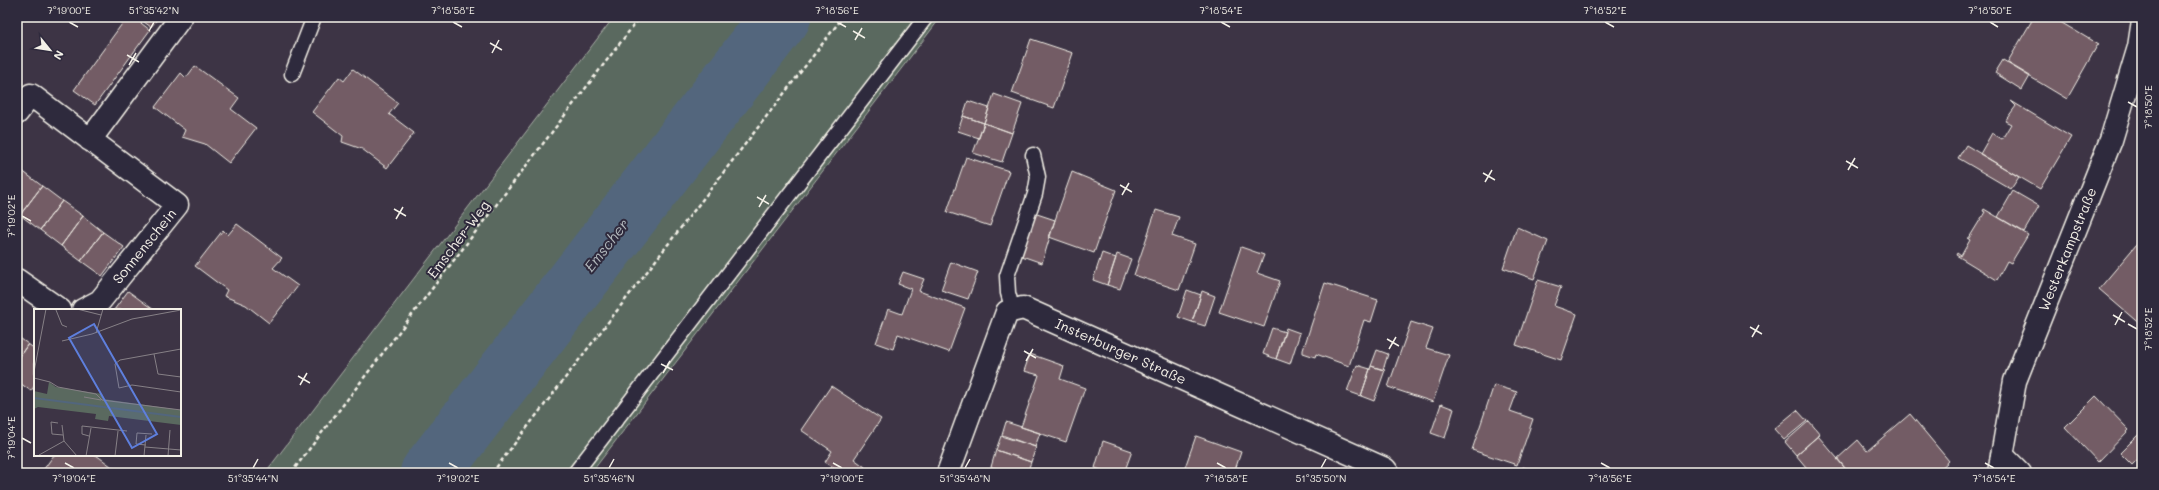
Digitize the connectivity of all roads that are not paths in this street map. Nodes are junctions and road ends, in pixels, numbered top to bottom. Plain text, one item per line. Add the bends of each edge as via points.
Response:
1 (181, 17) edge
2 (314, 17) edge
3 (926, 17) edge
4 (2142, 27) edge
5 (292, 74) dead end
6 (17, 113) edge
7 (90, 140) junction
8 (1033, 155) dead end
9 (17, 280) edge
10 (59, 309) edge
11 (86, 309) edge
12 (1013, 311) junction
13 (2001, 464) edge
14 (574, 473) edge
15 (948, 473) edge
16 (1388, 473) edge
17 (2020, 473) edge

1 - 7 street
2 - 5 lane
3 - 14 lane
4 - 13 street, Westerkampstraße via 2137,53 2111,140 2015,381
6 - 7 street, Sonnenschein via 31,95
7 - 11 street, Sonnenschein via 177,205 100,301
8 - 12 lane via 1038,177 1035,194 1007,276
9 - 10 street
12 - 15 street via 1007,312
12 - 16 street, Insterburger Straße via 1023,308 1058,322 1378,465
13 - 17 street

